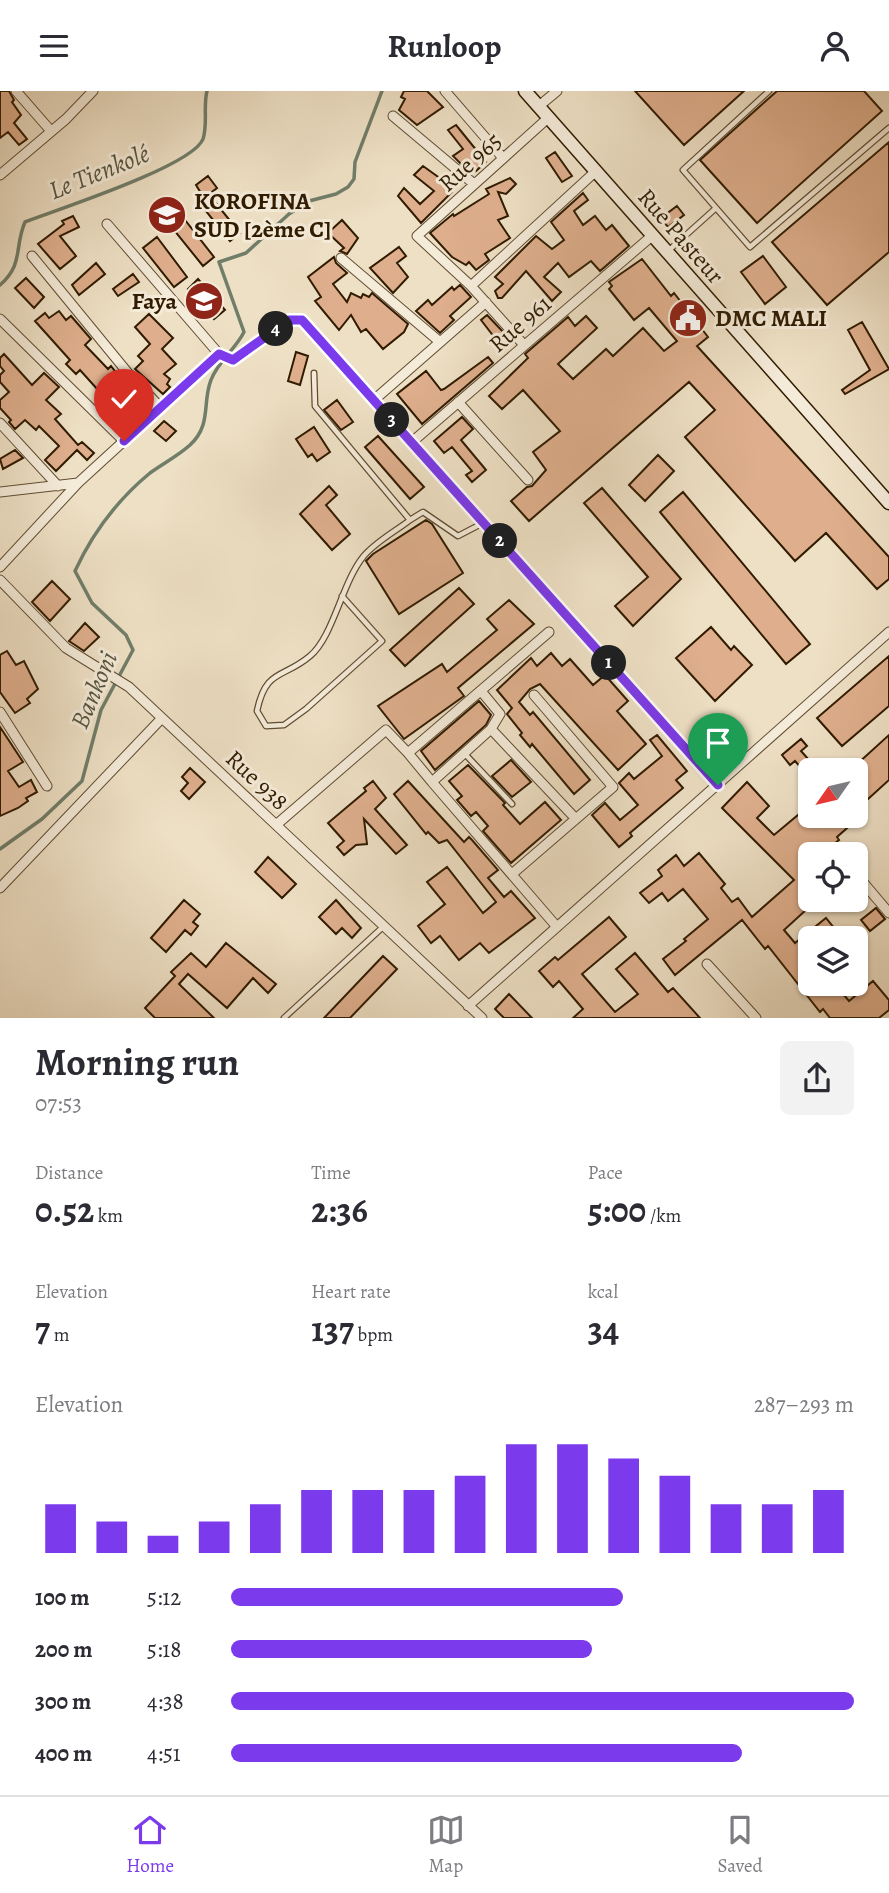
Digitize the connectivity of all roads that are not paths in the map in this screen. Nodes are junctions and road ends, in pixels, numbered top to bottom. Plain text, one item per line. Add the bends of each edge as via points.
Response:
1 (16, 91) edge
2 (93, 91) edge
3 (445, 91) edge
4 (525, 91) edge
5 (556, 91) edge
6 (769, 91) edge
7 (539, 106) junction
8 (393, 116) dead end
9 (548, 118) junction
10 (889, 128) edge
11 (51, 131) junction
12 (503, 158) junction
13 (596, 171) junction
14 (0, 175) edge
15 (474, 184) junction
16 (716, 208) junction
17 (107, 224) dead end
18 (653, 235) junction
19 (667, 252) junction
20 (33, 256) dead end
21 (341, 258) dead end
22 (471, 286) junction
23 (486, 302) junction
24 (0, 319) edge
25 (440, 342) junction
26 (524, 345) junction
27 (219, 354) junction
28 (314, 373) dead end
29 (374, 400) junction
30 (458, 402) junction
31 (161, 408) junction
32 (0, 423) edge
33 (124, 441) junction
34 (412, 442) junction
35 (528, 481) dead end
36 (78, 483) junction
37 (58, 486) junction
38 (0, 492) edge
39 (889, 503) edge
40 (410, 520) junction
41 (484, 523) junction
42 (0, 568) edge
43 (0, 580) edge
44 (342, 596) junction
45 (549, 632) dead end
46 (889, 632) edge
47 (481, 691) junction
48 (534, 695) dead end
49 (0, 712) edge
50 (162, 718) junction
51 (491, 729) junction
52 (408, 753) junction
53 (464, 753) junction
54 (432, 782) junction
55 (718, 785) junction
56 (47, 786) dead end
57 (512, 804) dead end
58 (576, 819) junction
59 (276, 825) junction
60 (512, 874) junction
61 (0, 888) edge
62 (868, 888) edge
63 (889, 913) edge
64 (384, 926) junction
65 (557, 927) junction
66 (707, 964) dead end
67 (468, 1006) junction
68 (284, 1018) edge
69 (482, 1018) edge
70 (756, 1018) edge

1 - 11 street
2 - 11 street
3 - 12 street
4 - 7 main road, Rue Pasteur
5 - 7 street
6 - 16 lane via 683,170
7 - 9 main road, Rue Pasteur
8 - 15 street
9 - 12 street, Rue 965
9 - 13 main road, Rue Pasteur
10 - 16 lane via 750,247
11 - 14 street
12 - 15 street, Rue 965
13 - 18 main road, Rue Pasteur
13 - 22 street
15 - 22 street, Rue 965 via 417,236
16 - 19 lane
17 - 27 street
18 - 19 main road, Rue Pasteur
18 - 26 street, Rue 961
19 - 39 main road, Rue Pasteur
20 - 31 street
21 - 25 street
22 - 23 street
23 - 25 street
23 - 26 street
24 - 33 street
25 - 29 street
26 - 30 street, Rue 961
27 - 29 street via 233,360 289,320 302,320
27 - 31 street
28 - 40 lane via 315,406
29 - 34 street
30 - 34 street, Rue 961
30 - 35 street
31 - 33 street
32 - 37 street
33 - 36 street
34 - 41 street
36 - 37 street
36 - 42 street
37 - 38 street
40 - 41 lane via 423,512 458,536
40 - 44 lane via 364,555
41 - 55 street
43 - 50 street, Rue 938 via 66,648 129,687
44 - 44 lane via 310,656 274,676 260,697 257,712 266,726 284,725 306,709 382,641
45 - 47 street
46 - 55 street
47 - 51 street via 500,714
47 - 52 street
48 - 58 street via 613,787
49 - 56 street
50 - 59 street, Rue 938
50 - 61 street
51 - 53 street
51 - 58 street
52 - 54 street
52 - 59 street via 386,730
53 - 54 street
53 - 57 lane
54 - 60 street
55 - 65 street
58 - 60 street
59 - 64 street, Rue 938
60 - 65 street
62 - 63 street
64 - 67 street, Rue 938
64 - 68 lane
65 - 67 street
66 - 70 street
67 - 69 street, Rue 938

